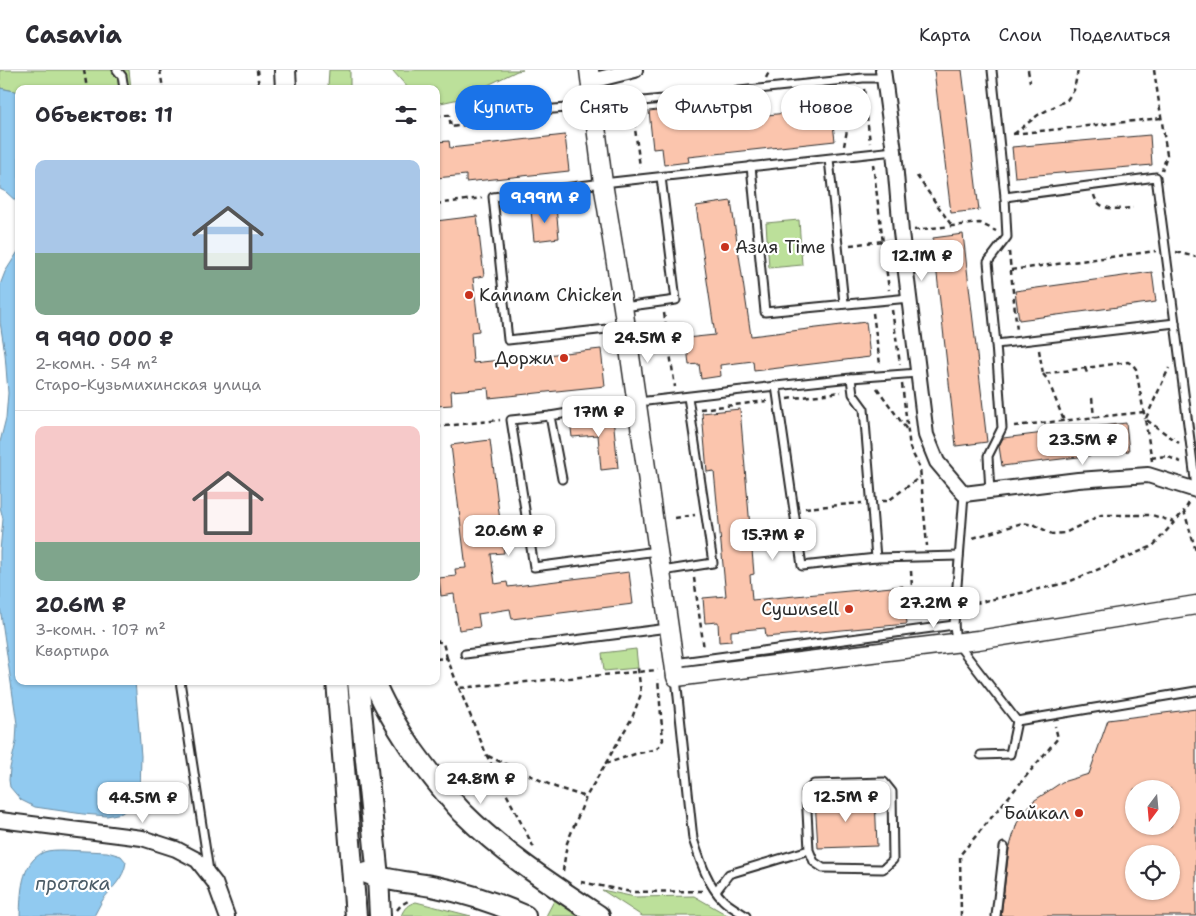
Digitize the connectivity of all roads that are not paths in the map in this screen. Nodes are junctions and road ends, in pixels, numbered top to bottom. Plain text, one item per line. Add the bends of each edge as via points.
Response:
1 (117, 70) edge
2 (284, 70) edge
3 (635, 70) edge
4 (992, 70) edge
5 (883, 74) edge
6 (590, 76) edge
7 (123, 85) edge
8 (286, 85) edge
9 (647, 100) edge
10 (598, 130) edge
11 (894, 151) junction
12 (829, 159) junction
13 (751, 166) junction
14 (661, 177) junction
15 (603, 182) junction
16 (1005, 197) junction
17 (909, 298) junction
18 (844, 303) junction
19 (624, 307) junction
20 (1175, 323) junction
21 (625, 327) junction
22 (996, 344) junction
23 (918, 373) junction
24 (851, 378) junction
25 (776, 386) junction
26 (688, 397) junction
27 (637, 402) junction
28 (550, 416) junction
29 (562, 479) dead end
30 (990, 492) junction
31 (1195, 492) edge
32 (964, 494) junction
33 (658, 551) junction
34 (959, 556) junction
35 (876, 558) junction
36 (661, 571) junction
37 (1196, 605) edge
38 (954, 625) junction
39 (668, 628) junction
40 (956, 642) junction
41 (464, 654) dead end
42 (675, 670) junction
43 (181, 685) edge
44 (337, 685) edge
45 (358, 685) edge
46 (376, 685) edge
47 (1196, 691) edge
48 (1016, 722) junction
49 (981, 755) dead end
50 (0, 820) edge
51 (1004, 847) dead end
52 (809, 850) junction
53 (352, 858) junction
54 (210, 876) junction
55 (378, 877) junction
56 (436, 887) junction
57 (716, 890) junction
58 (380, 909) edge
59 (227, 916) edge
60 (356, 916) edge
61 (525, 916) edge
62 (599, 916) edge
63 (746, 916) edge
64 (996, 916) edge

1 - 7 lane
2 - 8 main road
3 - 6 street
4 - 16 lane
5 - 9 lane
5 - 11 street
10 - 15 street
11 - 12 lane
11 - 17 street
12 - 13 lane
12 - 18 lane
13 - 14 lane
13 - 18 lane via 765,312
14 - 15 lane
14 - 19 lane via 676,300
15 - 19 street
15 - 21 lane via 493,197 508,340
16 - 20 lane via 1156,177
16 - 22 lane via 1007,237 988,262
17 - 18 lane
17 - 23 street
19 - 21 street
20 - 22 lane
20 - 31 lane
21 - 27 street
22 - 30 lane via 1002,428 988,456
23 - 24 lane
23 - 32 street via 926,435 937,462
24 - 25 lane
24 - 35 lane via 852,391 864,409
25 - 26 lane
25 - 35 lane via 802,566
26 - 27 lane
26 - 36 lane via 713,563
27 - 28 lane
27 - 33 street
28 - 29 lane
28 - 33 lane via 511,420 534,567
30 - 31 street via 1078,480 1148,476
30 - 32 street
32 - 34 lane
33 - 36 street
34 - 35 lane
34 - 38 lane
36 - 39 street
37 - 40 street
38 - 40 lane
38 - 42 lane
39 - 41 lane
39 - 42 street
40 - 42 street
40 - 48 lane
42 - 57 lane via 693,839 700,862
43 - 54 lane
44 - 53 main road
45 - 55 main road
46 - 62 main road via 407,741 463,813 495,842
47 - 48 lane
48 - 49 lane via 1010,754
50 - 54 street via 142,838 197,860
51 - 64 lane
52 - 52 lane via 814,862 823,868 883,869 893,860 892,792 884,782 814,784 806,792
52 - 57 lane via 729,874
53 - 55 main road via 358,867
53 - 60 main road
54 - 59 street
55 - 56 main road
55 - 58 main road
56 - 58 main road via 395,886 384,893
56 - 61 main road
57 - 63 lane via 723,900

